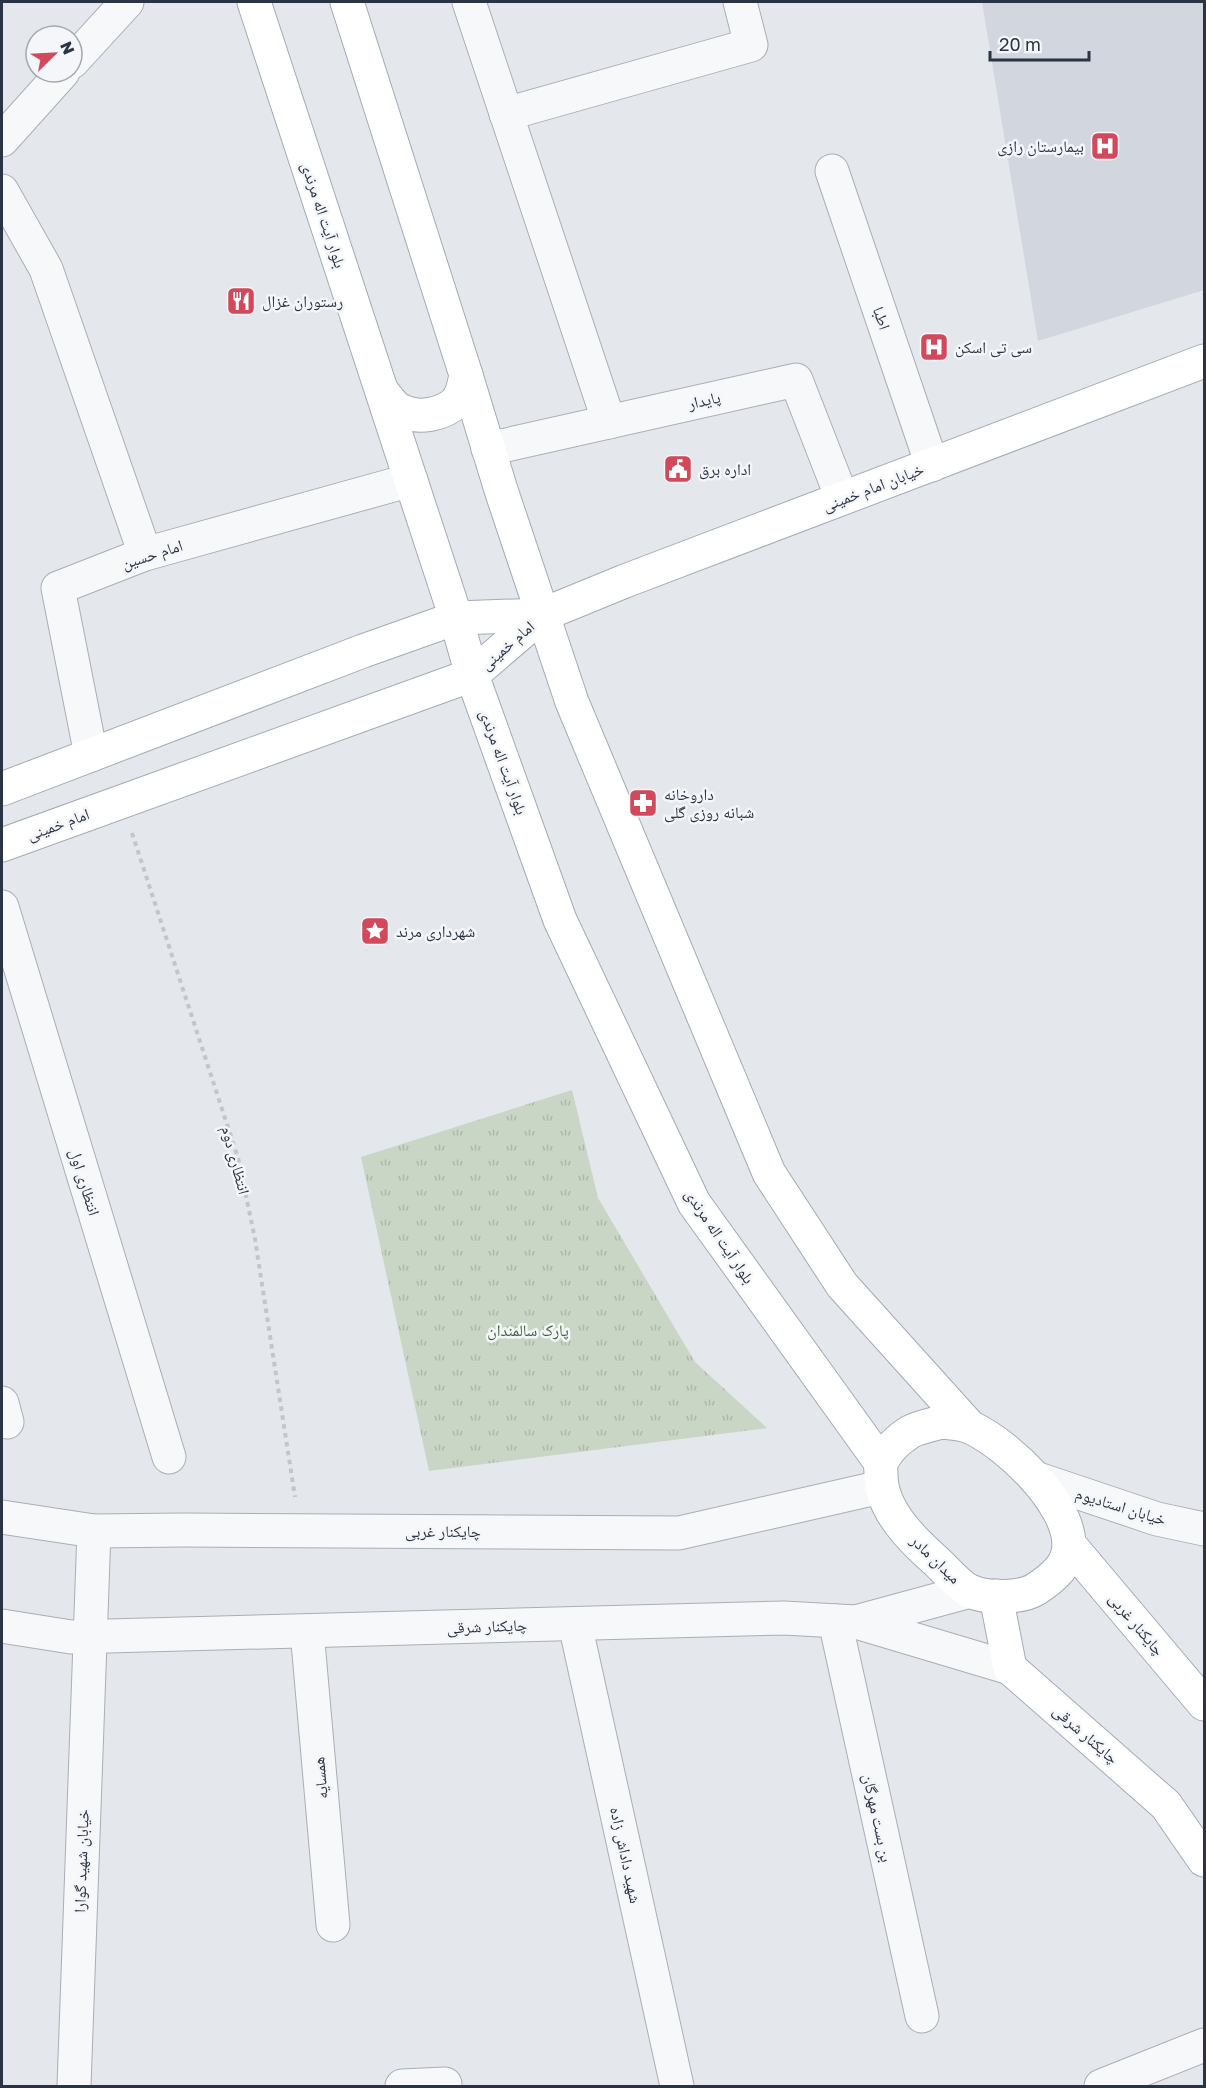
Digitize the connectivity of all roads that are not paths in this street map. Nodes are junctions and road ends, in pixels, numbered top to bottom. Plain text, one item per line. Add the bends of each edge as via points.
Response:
1 (127, 2) edge
2 (254, 2) edge
3 (347, 2) edge
4 (469, 2) edge
5 (740, 2) edge
6 (84, 49) edge
7 (52, 84) edge
8 (506, 114) junction
9 (2, 140) edge
10 (832, 171) dead end
11 (2, 191) edge
12 (1204, 361) edge
13 (466, 375) junction
14 (382, 391) junction
15 (609, 422) junction
16 (488, 449) junction
17 (932, 465) junction
18 (411, 480) junction
19 (842, 498) junction
20 (145, 554) junction
21 (542, 615) junction
22 (456, 618) junction
23 (472, 675) junction
24 (91, 755) junction
25 (2, 789) edge
26 (2, 845) edge
27 (2, 907) edge
28 (970, 1427) junction
29 (169, 1457) dead end
30 (881, 1475) junction
31 (1038, 1479) junction
32 (2, 1517) edge
33 (1204, 1529) edge
34 (94, 1531) junction
35 (1069, 1544) junction
36 (983, 1594) junction
37 (846, 1622) junction
38 (575, 1624) junction
39 (2, 1626) edge
40 (307, 1631) junction
41 (89, 1636) junction
42 (1010, 1668) junction
43 (1204, 1704) edge
44 (1204, 1860) edge
45 (333, 1925) dead end
46 (922, 2016) dead end
47 (1204, 2045) edge
48 (445, 2084) dead end
49 (74, 2086) edge
50 (402, 2086) edge
51 (677, 2086) edge
52 (1101, 2086) edge

1 - 6 street
2 - 14 main road, بلوار آیت اله مرندی
3 - 13 main road
4 - 8 street
5 - 8 street via 751,45
7 - 9 street
8 - 15 street
10 - 17 street, اطبا
11 - 20 street via 46,269
12 - 17 main road, خیابان امام خمینی
13 - 14 main road via 463,391 455,402 441,411 420,416 400,411
13 - 16 main road
14 - 18 main road, بلوار آیت اله مرندی
15 - 16 street, پایدار
15 - 19 street, پایدار via 796,380
16 - 21 main road
17 - 19 main road, خیابان امام خمینی
18 - 20 street, امام حسین
18 - 22 main road, بلوار آیت اله مرندی
19 - 21 main road, خیابان امام خمینی
20 - 24 street, امام حسین via 58,588
21 - 22 main road, امام خمینی
21 - 23 main road, امام خمینی
21 - 28 main road via 572,702 769,1173 842,1284
22 - 23 main road, بلوار آیت اله مرندی
22 - 24 main road, امام خمینی
23 - 26 main road, امام خمینی
23 - 30 main road, بلوار آیت اله مرندی via 560,920 694,1203
24 - 25 main road, امام خمینی
27 - 29 street, انتظاری اول
28 - 30 main road via 940,1422 912,1431 894,1445
28 - 31 main road
30 - 34 street, چایکنار غربی via 679,1533
30 - 36 main road, میدان مادر via 891,1509 916,1543
31 - 33 street, خیابان استادیوم via 1157,1519
31 - 35 main road via 1062,1517
32 - 34 street, چایکنار غربی
34 - 41 street, خیابان شهید گوارا
35 - 36 main road via 1063,1567 1032,1592 1013,1597
35 - 43 main road, چایکنار غربی
36 - 37 street, چایکنار شرقی
36 - 42 main road
37 - 38 street, چایکنار شرقی via 784,1618
37 - 42 street
37 - 46 street, بن بست مهرگان
38 - 40 street, چایکنار شرقی
38 - 51 street, شهید داداش زاده
39 - 41 street, چایکنار شرقی via 71,1637
40 - 41 street, چایکنار شرقی
40 - 45 street, همسایه
41 - 49 street, خیابان شهید گوارا
42 - 44 main road, چایکنار شرقی via 1166,1805
47 - 52 street
48 - 50 street

